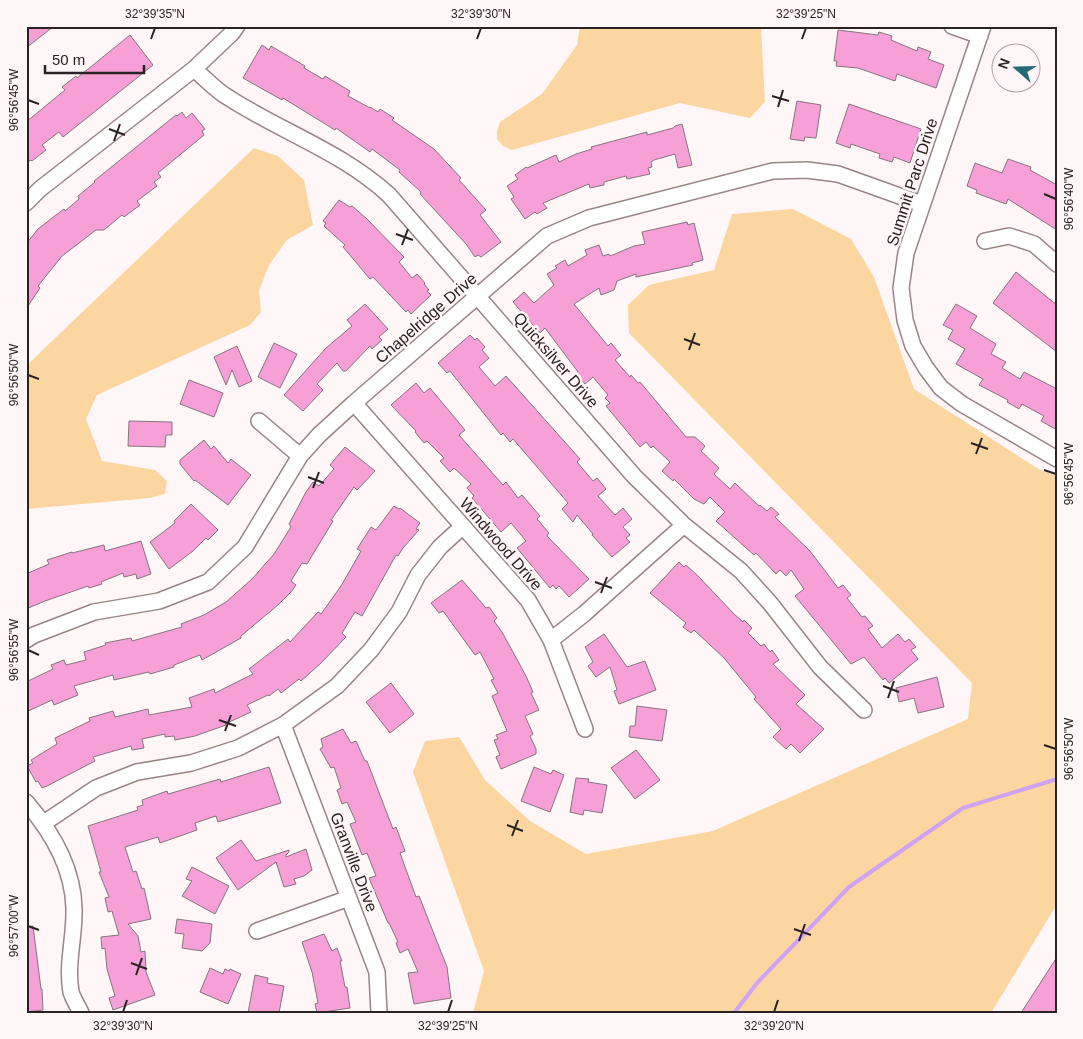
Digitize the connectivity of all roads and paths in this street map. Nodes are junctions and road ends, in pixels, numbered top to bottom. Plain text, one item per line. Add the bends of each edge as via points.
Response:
1 (237, 26) edge
2 (952, 26) edge
3 (982, 31) edge
4 (194, 69) junction
5 (26, 203) edge
6 (922, 204) junction
7 (985, 241) dead end
8 (1057, 264) edge
9 (477, 296) junction
10 (354, 404) junction
11 (259, 421) dead end
12 (300, 456) junction
13 (1057, 459) edge
14 (684, 525) junction
15 (463, 526) junction
16 (26, 640) edge
17 (551, 640) junction
18 (864, 710) dead end
19 (283, 726) junction
20 (585, 729) dead end
21 (26, 802) edge
22 (44, 823) junction
23 (349, 898) junction
24 (257, 931) dead end
25 (81, 1013) edge
26 (379, 1013) edge

1 - 4 street
2 - 3 street
3 - 6 street, Summit Parc Drive
4 - 5 street
4 - 9 street, Quicksilver Drive via 227,98 370,178 389,195
6 - 9 street, Chapelridge Drive via 838,174 807,170 773,171 589,218 547,236
6 - 13 street, Summit Parc Drive via 906,252 901,288 905,320 913,346 941,388 962,404
7 - 8 street via 1009,236 1034,244
9 - 10 street, Chapelridge Drive
9 - 14 street, Quicksilver Drive via 634,476
10 - 12 street, Chapelridge Drive
10 - 15 street, Windwood Drive
11 - 12 street
12 - 16 street, Chapelridge Drive via 245,547 208,582 158,601 94,612
14 - 17 street
14 - 18 street, Quicksilver Drive via 741,571 820,667
15 - 17 street, Windwood Drive via 528,600
15 - 19 street via 440,547 424,568 399,612 371,650 337,686
17 - 20 street, Windwood Drive
19 - 22 street via 238,748 191,763 138,772 96,788
19 - 23 street, Granville Drive
21 - 22 street
22 - 25 street via 68,866 74,907 71,993
23 - 24 street
23 - 26 street, Granville Drive via 377,972

